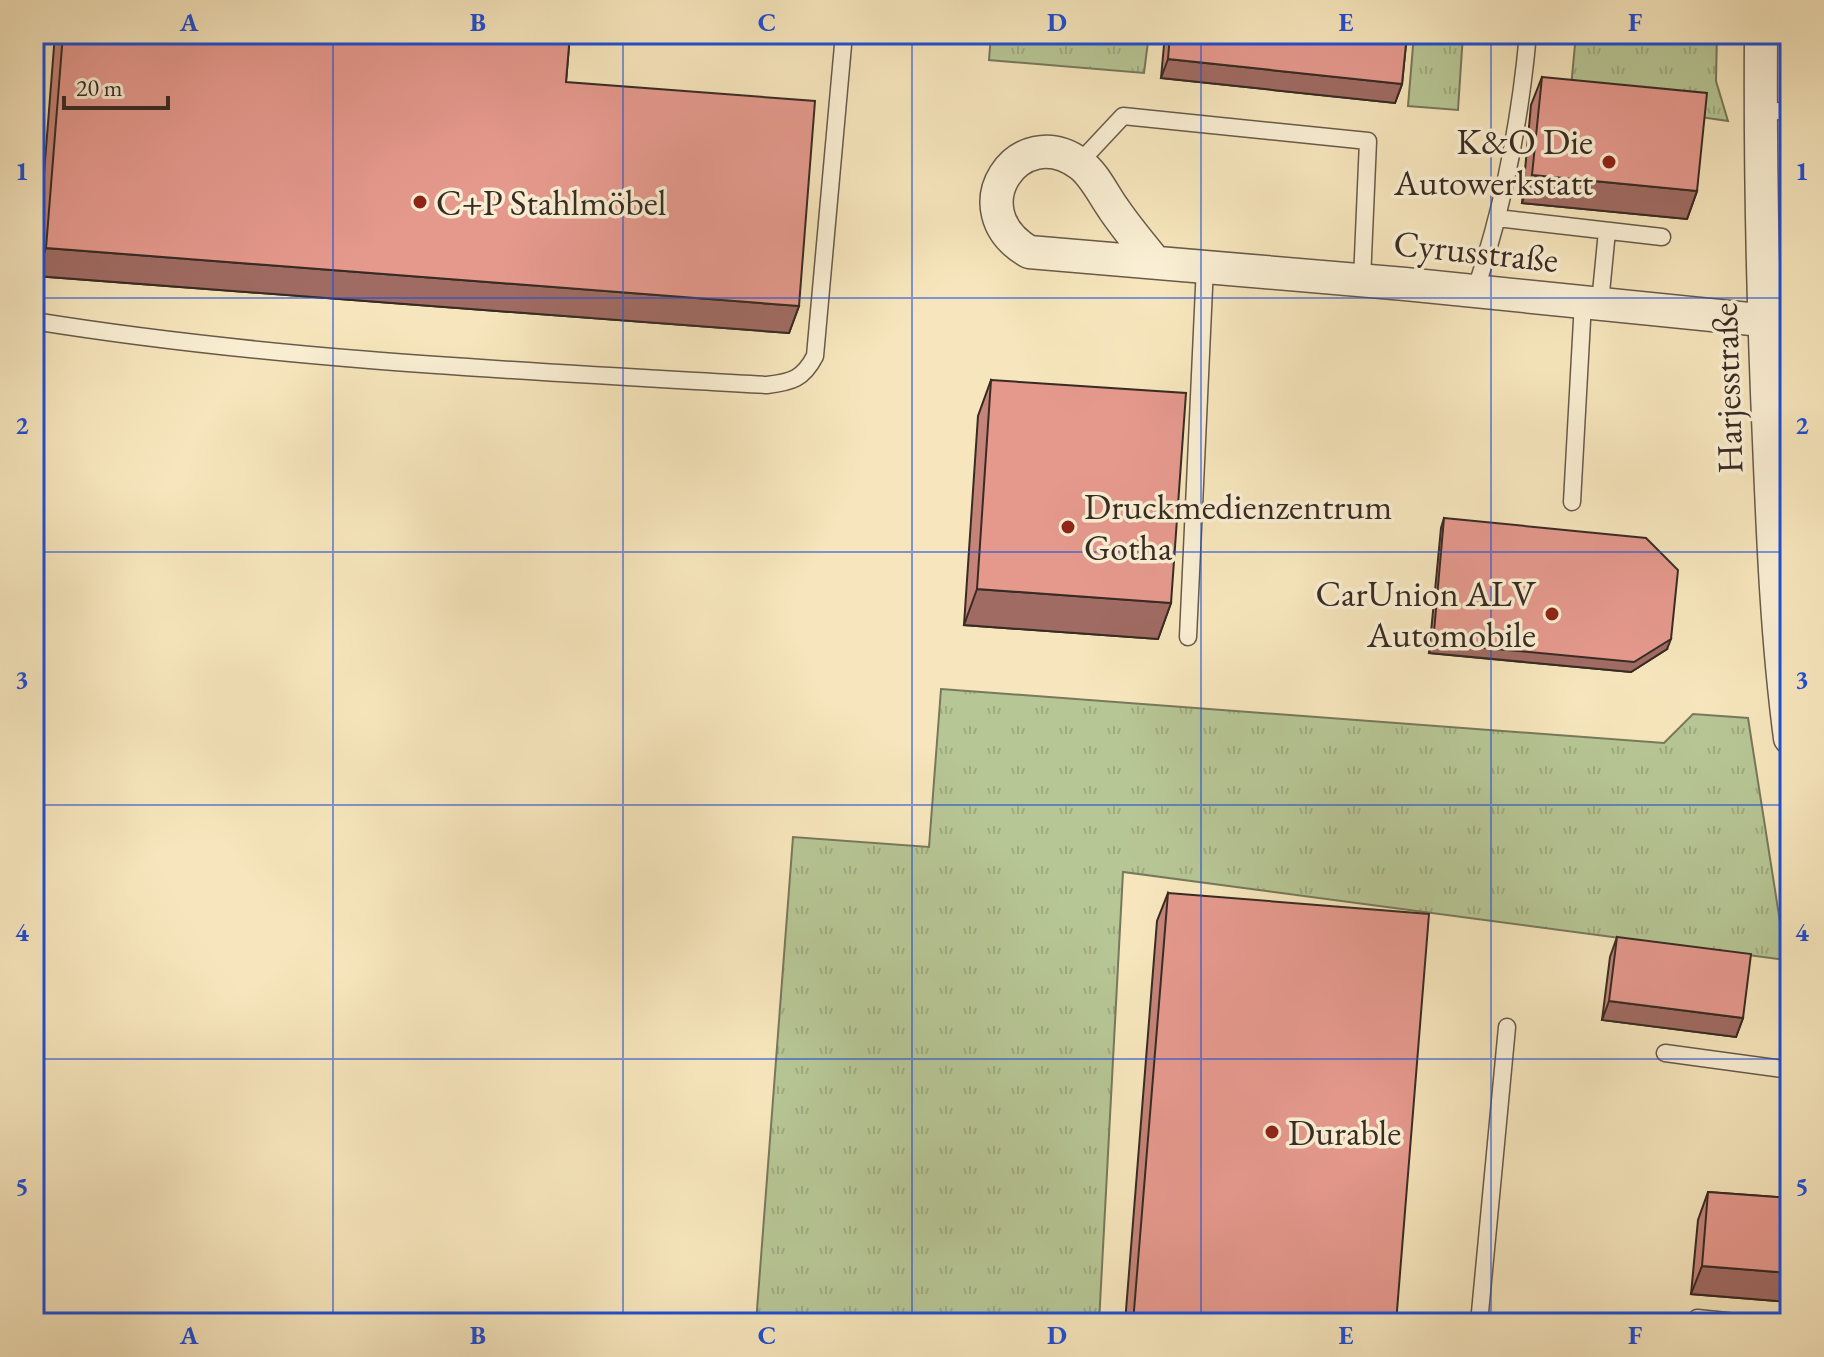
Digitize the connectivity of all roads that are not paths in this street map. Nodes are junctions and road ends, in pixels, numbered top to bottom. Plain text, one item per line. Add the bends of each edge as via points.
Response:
1 (844, 34) edge
2 (1528, 34) edge
3 (1761, 34) edge
4 (1775, 111) edge
5 (1079, 163) junction
6 (1497, 218) junction
7 (1607, 231) junction
8 (1662, 237) dead end
9 (1154, 261) junction
10 (1205, 266) junction
11 (1362, 280) junction
12 (1475, 291) junction
13 (1592, 302) junction
14 (34, 321) edge
15 (1777, 321) edge
16 (1572, 502) dead end
17 (1188, 637) dead end
18 (1790, 738) edge
19 (1507, 1027) dead end
20 (1665, 1053) dead end
21 (1790, 1070) edge
22 (1697, 1318) dead end
23 (1479, 1323) edge
24 (1747, 1323) edge

1 - 14 lane via 815,356 794,382 767,385 515,370 173,343
2 - 6 lane via 1520,118
3 - 4 street, Harjesstraße
4 - 15 street, Harjesstraße
5 - 9 street
5 - 9 street, Cyrusstraße via 1046,151 1018,162 1000,186 998,222 1004,234 1029,252
5 - 11 lane via 1123,116 1368,141
6 - 7 lane
6 - 12 lane
7 - 8 lane
7 - 13 lane
9 - 10 street, Cyrusstraße
10 - 11 street, Cyrusstraße
10 - 17 lane
11 - 12 street, Cyrusstraße
12 - 13 street, Cyrusstraße
13 - 15 street, Cyrusstraße
13 - 16 lane
15 - 18 street, Harjesstraße via 1779,656
19 - 23 lane
20 - 21 lane
22 - 24 lane

